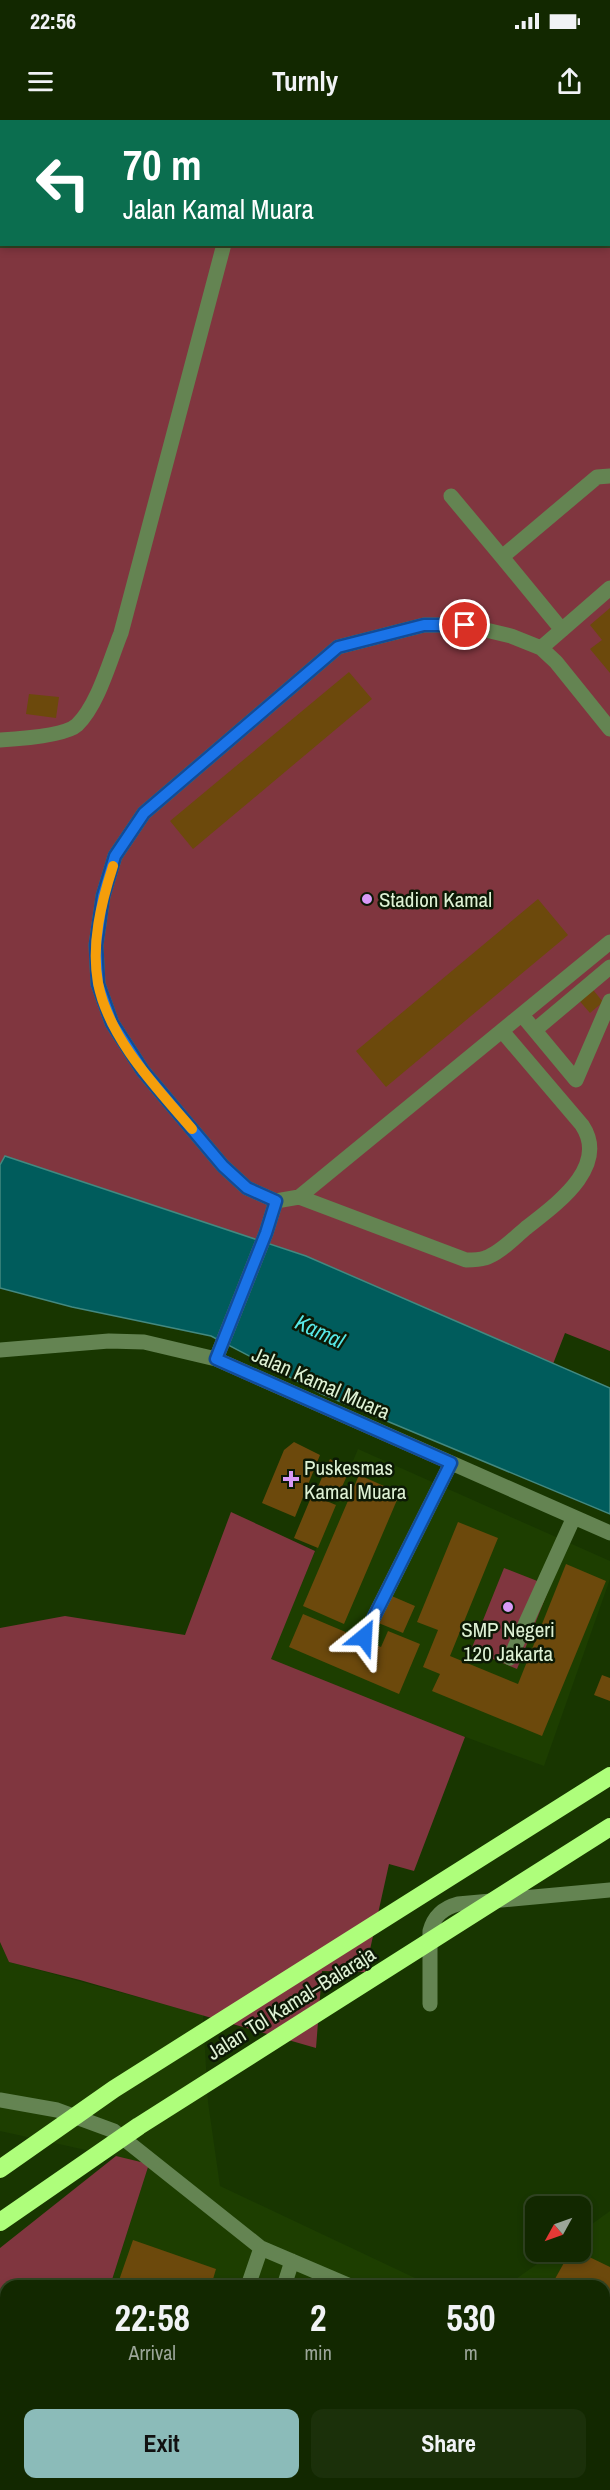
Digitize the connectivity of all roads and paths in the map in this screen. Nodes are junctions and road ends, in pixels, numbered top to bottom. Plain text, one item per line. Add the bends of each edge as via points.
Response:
1 (223, 246) edge
2 (610, 476) edge
3 (452, 496) dead end
4 (502, 558) junction
5 (610, 588) edge
6 (562, 630) junction
7 (541, 648) junction
8 (610, 729) edge
9 (0, 740) edge
10 (610, 942) edge
11 (597, 952) junction
12 (610, 967) edge
13 (610, 1001) edge
14 (522, 1015) junction
15 (535, 1030) junction
16 (502, 1031) junction
17 (299, 1197) junction
18 (276, 1201) junction
19 (0, 1350) edge
20 (218, 1353) junction
21 (451, 1463) junction
22 (574, 1517) junction
23 (610, 1533) edge
24 (364, 1637) dead end
25 (510, 1658) dead end
26 (610, 1776) edge
27 (610, 1827) edge
28 (610, 1890) edge
29 (430, 2004) dead end
30 (0, 2100) edge
31 (0, 2169) edge
32 (0, 2223) edge
33 (261, 2248) junction
34 (292, 2261) junction
35 (250, 2280) edge
36 (286, 2280) edge
37 (332, 2280) edge

1 - 9 street via 121,633 97,695 76,726 38,737
2 - 4 street via 597,477
3 - 4 street
4 - 6 street
5 - 6 street
6 - 7 street
7 - 8 street
7 - 18 street via 465,625 424,625 338,647 144,813 115,856 103,896 96,945 98,984 112,1023 143,1071 223,1166 247,1188
10 - 11 street
11 - 12 street
11 - 14 street
12 - 15 street
13 - 15 street via 576,1080
14 - 15 street
14 - 16 street
16 - 17 street
16 - 17 street via 591,1140 589,1160 578,1181 528,1227 486,1258 466,1260
17 - 18 street
18 - 20 street
19 - 20 street, Jalan Kamal Muara via 109,1341
20 - 21 street, Jalan Kamal Muara
21 - 22 street, Jalan Kamal Muara
21 - 24 street
22 - 23 street, Jalan Kamal Muara
22 - 25 street
26 - 31 highway, Jalan Tol Kamal–Balaraja via 114,2090
27 - 32 highway, Jalan Tol Kamal–Balaraja via 139,2126
28 - 29 street via 458,1904 445,1909 430,1932
30 - 33 street via 57,2110 114,2131
33 - 34 street
33 - 35 street
34 - 36 street
34 - 37 street

